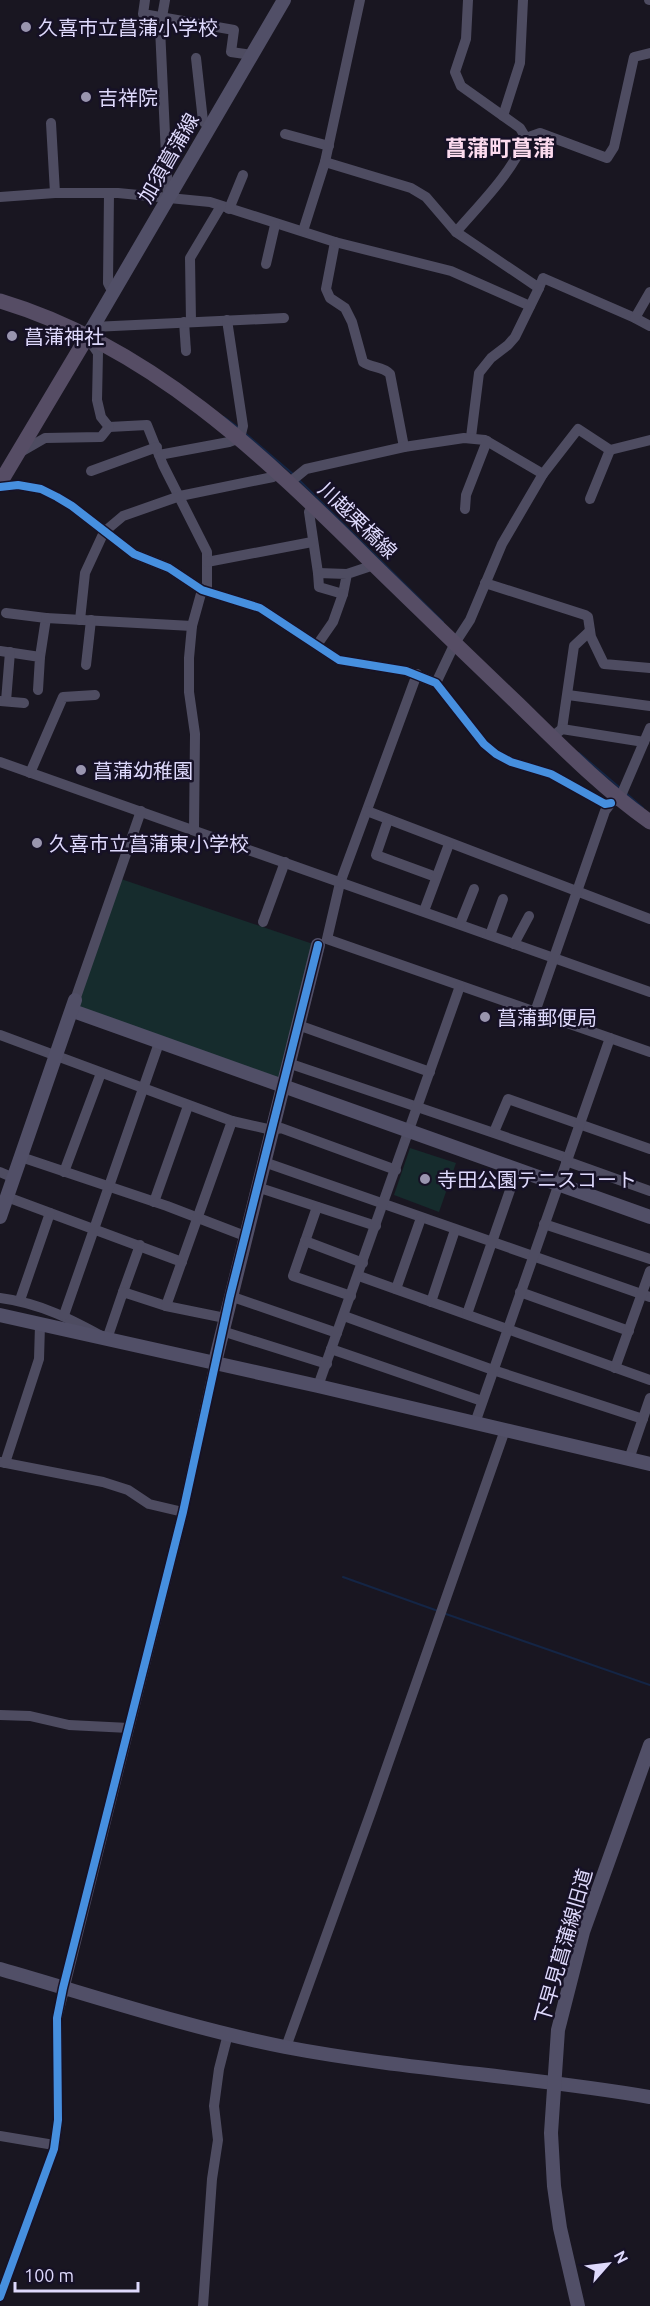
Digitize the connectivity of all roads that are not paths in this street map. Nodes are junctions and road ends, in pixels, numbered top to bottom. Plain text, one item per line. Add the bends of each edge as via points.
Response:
1 (145, 0) edge
2 (165, 0) edge
3 (284, 0) edge
4 (360, 0) edge
5 (468, 0) edge
6 (523, 0) edge
7 (163, 18) junction
8 (650, 52) edge
9 (252, 55) junction
10 (196, 58) dead end
11 (503, 116) junction
12 (51, 123) dead end
13 (209, 127) junction
14 (285, 134) dead end
15 (526, 138) junction
16 (329, 146) junction
17 (326, 162) junction
18 (243, 176) dead end
19 (55, 193) junction
20 (109, 193) junction
21 (0, 197) edge
22 (168, 198) junction
23 (225, 207) junction
24 (275, 225) junction
25 (303, 231) junction
26 (456, 232) junction
27 (335, 243) junction
28 (266, 264) dead end
29 (539, 288) junction
30 (650, 292) edge
31 (113, 293) junction
32 (0, 301) edge
33 (530, 306) junction
34 (284, 318) dead end
35 (635, 318) junction
36 (227, 320) junction
37 (188, 322) junction
38 (650, 327) edge
39 (90, 332) junction
40 (186, 351) dead end
41 (109, 427) junction
42 (471, 437) junction
43 (240, 438) junction
44 (650, 440) edge
45 (487, 441) junction
46 (404, 447) junction
47 (610, 450) junction
48 (158, 451) junction
49 (18, 454) junction
50 (91, 471) dead end
51 (543, 474) junction
52 (284, 477) junction
53 (0, 485) edge
54 (180, 496) junction
55 (590, 499) dead end
56 (313, 504) junction
57 (465, 509) dead end
58 (104, 532) junction
59 (312, 542) junction
60 (207, 562) junction
61 (374, 565) junction
62 (318, 573) junction
63 (347, 574) junction
64 (485, 583) junction
65 (204, 591) junction
66 (343, 594) junction
67 (6, 613) dead end
68 (46, 618) junction
69 (86, 620) junction
70 (192, 626) junction
71 (590, 631) junction
72 (455, 643) junction
73 (317, 645) junction
74 (5, 652) edge
75 (40, 657) junction
76 (86, 665) dead end
77 (650, 668) edge
78 (417, 674) junction
79 (436, 683) junction
80 (38, 690) dead end
81 (95, 695) dead end
82 (568, 695) junction
83 (3, 701) edge
84 (24, 703) dead end
85 (650, 706) edge
86 (650, 728) edge
87 (557, 733) junction
88 (644, 742) junction
89 (0, 762) edge
90 (30, 773) junction
91 (616, 801) junction
92 (141, 811) junction
93 (367, 811) junction
94 (388, 820) junction
95 (650, 822) edge
96 (194, 829) junction
97 (449, 844) junction
98 (285, 862) junction
99 (436, 877) junction
100 (340, 883) junction
101 (474, 889) dead end
102 (578, 893) junction
103 (503, 899) dead end
104 (424, 911) junction
105 (529, 916) dead end
106 (650, 920) edge
107 (263, 922) dead end
108 (460, 924) junction
109 (490, 935) junction
110 (514, 944) junction
111 (318, 945) dead end
112 (555, 959) junction
113 (460, 986) junction
114 (650, 992) edge
115 (74, 1006) junction
116 (535, 1012) junction
117 (298, 1025) junction
118 (610, 1038) junction
119 (1, 1040) edge
120 (159, 1043) junction
121 (650, 1052) edge
122 (56, 1056) junction
123 (288, 1063) junction
124 (430, 1072) junction
125 (101, 1073) junction
126 (282, 1087) junction
127 (143, 1090) junction
128 (188, 1106) junction
129 (418, 1106) junction
130 (232, 1122) junction
131 (580, 1124) junction
132 (272, 1130) junction
133 (409, 1131) junction
134 (494, 1132) junction
135 (650, 1149) edge
136 (21, 1157) junction
137 (567, 1159) junction
138 (264, 1162) junction
139 (396, 1170) junction
140 (517, 1170) junction
141 (0, 1172) edge
142 (64, 1172) junction
143 (14, 1178) junction
144 (558, 1185) junction
145 (257, 1187) junction
146 (109, 1188) junction
147 (650, 1191) edge
148 (7, 1197) junction
149 (154, 1202) junction
150 (384, 1205) junction
151 (317, 1206) junction
152 (50, 1213) junction
153 (0, 1217) edge
154 (650, 1217) edge
155 (198, 1218) junction
156 (421, 1218) junction
157 (544, 1224) junction
158 (376, 1226) junction
159 (94, 1230) junction
160 (454, 1230) junction
161 (245, 1236) junction
162 (305, 1241) junction
163 (492, 1243) junction
164 (140, 1245) junction
165 (532, 1257) junction
166 (650, 1259) edge
167 (182, 1262) junction
168 (363, 1263) junction
169 (650, 1271) edge
170 (359, 1276) junction
171 (396, 1289) junction
172 (123, 1292) junction
173 (520, 1292) junction
174 (230, 1296) junction
175 (351, 1296) junction
176 (646, 1296) edge
177 (0, 1298) edge
178 (20, 1300) junction
179 (431, 1302) junction
180 (166, 1306) junction
181 (467, 1314) junction
182 (0, 1315) edge
183 (64, 1315) junction
184 (344, 1316) junction
185 (224, 1324) junction
186 (40, 1325) junction
187 (507, 1329) junction
188 (628, 1331) junction
189 (337, 1333) junction
190 (107, 1339) junction
191 (330, 1349) junction
192 (215, 1362) junction
193 (327, 1364) junction
194 (615, 1368) junction
195 (493, 1370) junction
196 (650, 1380) edge
197 (318, 1386) junction
198 (650, 1398) edge
199 (482, 1401) junction
200 (646, 1416) edge
201 (475, 1423) junction
202 (505, 1430) junction
203 (629, 1459) junction
204 (3, 1462) edge
205 (650, 1464) edge
206 (183, 1512) junction
207 (0, 1714) edge
208 (129, 1728) junction
209 (650, 1745) edge
210 (0, 1969) edge
211 (63, 1988) junction
212 (228, 2034) junction
213 (286, 2047) junction
214 (553, 2082) junction
215 (650, 2097) edge
216 (0, 2136) edge
217 (54, 2145) junction
218 (0, 2297) edge
219 (203, 2306) edge
220 (578, 2306) edge

1 - 7 street via 143,14
2 - 7 street
3 - 9 street, 加須菖蒲線
4 - 16 street
5 - 11 street via 466,39 455,72 461,86
6 - 11 street via 520,63
7 - 9 street via 234,30 231,52
7 - 22 street via 160,28
8 - 15 street via 634,57 614,147 607,158 540,133
9 - 13 street, 加須菖蒲線
10 - 13 street via 203,121
11 - 15 street via 520,128
12 - 19 street
13 - 22 street, 加須菖蒲線
14 - 16 street
15 - 26 street via 497,184
16 - 17 street
17 - 25 street
17 - 26 street via 411,188 426,197
18 - 23 street
19 - 20 street
19 - 21 street
20 - 22 street
20 - 31 street via 108,283
22 - 23 street
22 - 31 street, 加須菖蒲線
23 - 24 street
23 - 37 street via 190,258
24 - 25 street
24 - 28 street
25 - 27 street
26 - 29 street
27 - 33 street via 451,271
27 - 46 street via 326,289 345,308 363,362 390,374
29 - 33 street
29 - 35 street via 543,278
30 - 35 street
31 - 39 street, 加須菖蒲線
32 - 39 main road, 川越栗橋線
33 - 42 street via 515,337 479,373
34 - 36 street
35 - 38 street
36 - 37 street
36 - 43 street via 243,426
37 - 39 street
37 - 40 street
39 - 41 street via 98,353 97,400 101,417
39 - 43 main road, 川越栗橋線
39 - 49 main road
41 - 48 street via 147,425
41 - 49 street via 101,437 45,438
42 - 45 street
42 - 46 street
43 - 48 street
43 - 52 main road, 川越栗橋線
44 - 47 street
45 - 51 street
45 - 57 street via 466,495
46 - 52 street
47 - 51 street via 578,429
47 - 55 street
48 - 50 street
48 - 54 street
49 - 53 main road
51 - 64 street via 502,544
52 - 54 street
52 - 56 main road, 川越栗橋線
53 - 58 street via 41,489 72,506
54 - 58 street via 123,516
54 - 60 street via 207,552
56 - 59 street via 309,512
56 - 61 main road, 川越栗橋線
58 - 65 street via 134,554 168,568
58 - 69 street via 85,573
59 - 60 street
59 - 62 street
60 - 65 street
61 - 63 street
61 - 72 main road, 川越栗橋線
62 - 63 street
62 - 66 street via 319,587
63 - 66 street
64 - 71 street via 585,615
64 - 72 street via 470,620
65 - 70 street
65 - 73 street via 260,608
66 - 73 street via 333,622
67 - 68 street
68 - 69 street
68 - 75 street
69 - 70 street
69 - 76 street
70 - 96 street via 189,692 195,734
71 - 77 street via 604,664
71 - 82 street via 574,646
72 - 79 street
72 - 87 main road, 川越栗橋線
73 - 78 street via 339,660
74 - 75 street
74 - 83 street
75 - 80 street
78 - 79 street
78 - 93 street
79 - 91 street via 496,754 550,774 604,804
81 - 90 street via 63,696
82 - 85 street
82 - 87 street
83 - 84 street
86 - 88 street
87 - 88 street
87 - 91 main road, 川越栗橋線
88 - 91 street
89 - 90 street
90 - 92 street
91 - 95 main road, 川越栗橋線
91 - 102 street via 605,811
92 - 96 street
92 - 115 street
93 - 94 street
93 - 100 street
94 - 97 street
94 - 99 street via 376,855
96 - 98 street
97 - 99 street
97 - 102 street
98 - 100 street
98 - 107 street
99 - 104 street
100 - 104 street
100 - 113 street via 327,939
101 - 108 street
102 - 106 street
102 - 112 street
103 - 109 street
104 - 108 street
105 - 110 street
108 - 109 street
109 - 110 street
110 - 112 street
111 - 117 street
112 - 114 street
112 - 116 street
113 - 116 street
113 - 124 street
115 - 120 street
115 - 122 street
116 - 118 street
117 - 123 street
117 - 124 street
118 - 121 street
118 - 131 street
119 - 122 street
120 - 126 street
120 - 127 street
122 - 125 street
122 - 136 street
123 - 126 street
123 - 129 street
124 - 129 street
125 - 127 street
125 - 142 street
126 - 132 street
126 - 133 street
127 - 128 street
127 - 146 street
128 - 130 street
128 - 149 street
129 - 133 street
129 - 134 street
130 - 132 street
130 - 155 street
131 - 134 street via 508,1099
131 - 135 street
131 - 137 street
132 - 138 street
132 - 139 street via 281,1128
133 - 139 street
133 - 140 street
134 - 137 street
136 - 142 street
136 - 143 street
137 - 144 street
137 - 147 street
138 - 145 street
138 - 150 street
139 - 150 street
140 - 144 street
140 - 163 street
141 - 143 street
142 - 146 street
143 - 148 street
144 - 154 street
144 - 157 street
145 - 151 street
145 - 161 street
146 - 149 street
146 - 159 street
148 - 152 street
148 - 153 street
149 - 155 street
150 - 156 street
150 - 158 street
151 - 158 street
151 - 162 street
152 - 159 street
152 - 178 street
155 - 161 street
155 - 167 street
156 - 160 street
156 - 171 street
157 - 165 street
157 - 166 street
158 - 168 street
159 - 164 street
159 - 183 street
160 - 163 street
160 - 179 street
161 - 174 street
162 - 168 street
162 - 175 street via 293,1276
163 - 165 street
163 - 181 street
164 - 167 street
164 - 172 street
165 - 173 street
165 - 176 street
167 - 180 street
168 - 170 street
169 - 176 street
170 - 171 street
170 - 175 street
171 - 179 street
172 - 180 street
172 - 190 street
173 - 187 street
173 - 188 street
174 - 185 street
174 - 189 street
175 - 184 street
176 - 188 street
177 - 178 street
178 - 183 street
179 - 181 street
180 - 185 street
181 - 187 street
182 - 186 street
183 - 190 street
184 - 189 street
184 - 195 street
185 - 192 street
185 - 193 street
186 - 190 street
186 - 204 street via 39,1359
187 - 194 street
187 - 195 street
188 - 194 street
189 - 191 street
190 - 192 street
191 - 193 street
191 - 199 street
192 - 197 street
192 - 206 street
193 - 197 street
194 - 196 street
195 - 199 street
195 - 200 street
197 - 201 street
198 - 200 street
199 - 201 street
200 - 203 street
201 - 202 street
202 - 203 street
202 - 213 street
203 - 205 street
204 - 206 street via 103,1482 128,1490 149,1504
206 - 208 street
207 - 208 street via 69,1725
208 - 211 street
209 - 214 street, 下早見菖蒲線旧道 via 583,1932 564,1999
210 - 211 street
211 - 212 street
211 - 217 street via 57,2018 58,2120
212 - 213 street
212 - 219 street via 214,2106 218,2140
213 - 214 street
214 - 215 street
214 - 220 street, 下早見菖蒲線旧道 via 554,2186
216 - 217 street
217 - 218 street

